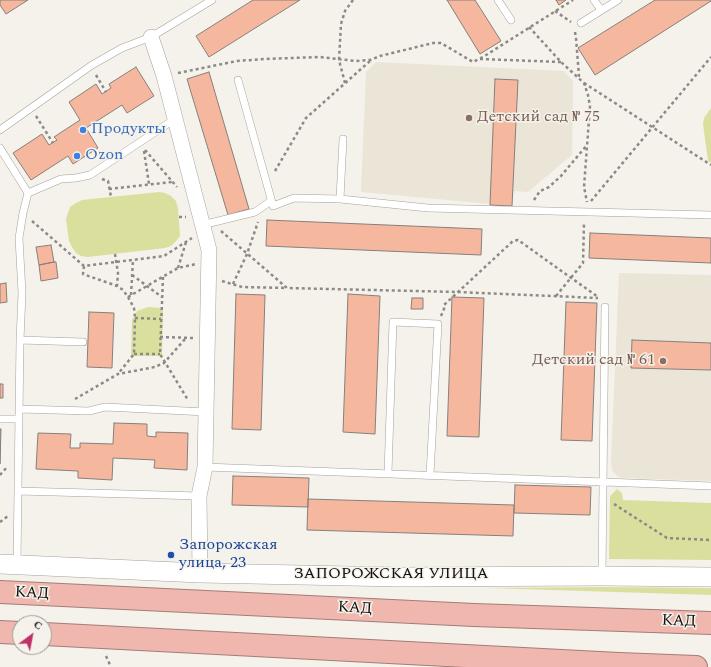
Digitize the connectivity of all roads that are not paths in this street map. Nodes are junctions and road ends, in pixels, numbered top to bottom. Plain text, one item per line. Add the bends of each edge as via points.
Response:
1 (212, 0) edge
2 (498, 0) edge
3 (594, 0) edge
4 (618, 0) edge
5 (601, 10) junction
6 (510, 20) dead end
7 (581, 23) road end
8 (151, 37) junction
9 (238, 80) dead end
10 (175, 120) junction
11 (0, 130) edge
12 (343, 139) dead end
13 (0, 148) edge
14 (28, 193) junction
15 (340, 199) junction
16 (271, 201) junction
17 (711, 215) edge
18 (206, 226) junction
19 (605, 307) road end
20 (20, 340) junction
21 (83, 342) dead end
22 (19, 409) junction
23 (200, 411) junction
24 (0, 418) edge
25 (19, 419) junction
26 (205, 467) junction
27 (388, 473) junction
28 (430, 475) junction
29 (603, 481) junction
30 (711, 486) edge
31 (18, 491) junction
32 (199, 496) junction
33 (8, 565) edge
34 (200, 573) junction
35 (602, 576) junction
36 (711, 577) edge
37 (0, 592) edge
38 (711, 623) edge
39 (0, 632) edge
40 (12, 633) edge
41 (52, 634) edge
42 (696, 667) edge

1 - 8 lane
2 - 6 lane
3 - 5 lane
4 - 5 lane
5 - 7 lane
8 - 10 street
8 - 11 lane via 122,48 90,66
9 - 16 lane
10 - 14 lane via 90,175 61,179
10 - 18 street via 197,204
12 - 15 lane
13 - 14 lane
14 - 20 lane via 19,238 22,293
15 - 16 lane via 294,198 273,206
15 - 17 lane via 428,208
16 - 18 lane via 255,212
18 - 23 street via 209,250 208,338
19 - 29 lane
20 - 21 lane
20 - 22 lane
22 - 23 lane via 89,411 105,407
22 - 25 lane
23 - 26 street
24 - 25 lane
25 - 31 lane
26 - 27 lane
26 - 32 street
27 - 28 lane
27 - 28 lane via 393,322 438,324
28 - 29 lane
29 - 30 lane
29 - 35 lane
31 - 32 lane
31 - 33 lane
32 - 34 street
33 - 34 street, ЗАПОРОЖСКАЯ УЛИЦА
34 - 35 street, ЗАПОРОЖСКАЯ УЛИЦА via 400,577
35 - 36 street, ЗАПОРОЖСКАЯ УЛИЦА
37 - 38 highway, КАД
39 - 40 highway
41 - 42 highway, bridge

